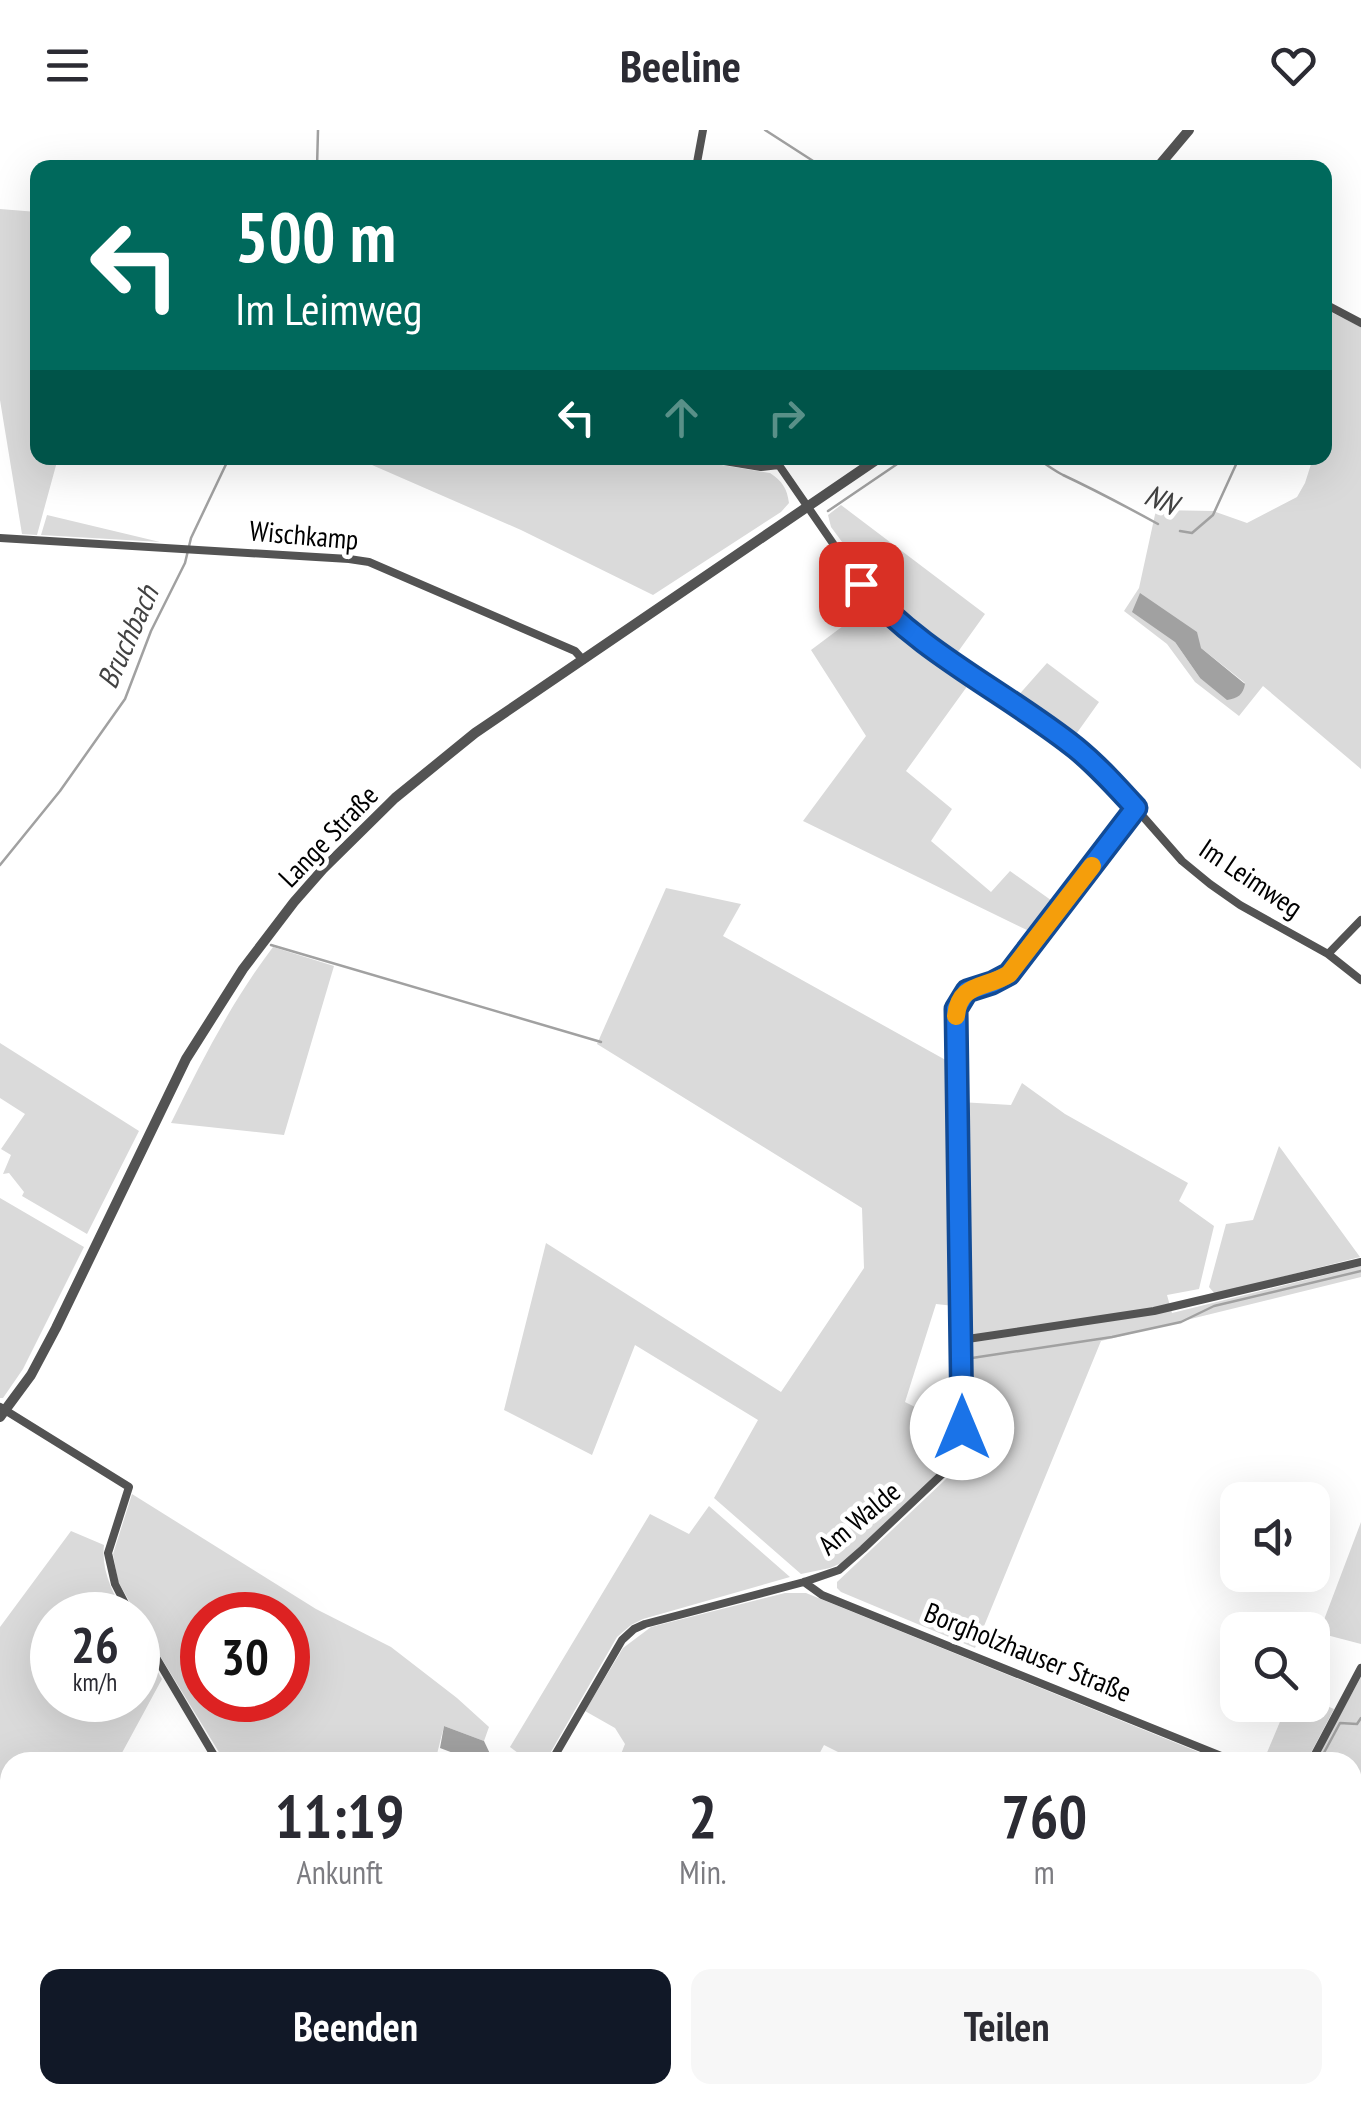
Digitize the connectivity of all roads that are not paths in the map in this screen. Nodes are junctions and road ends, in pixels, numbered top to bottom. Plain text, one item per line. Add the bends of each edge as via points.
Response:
1 (703, 130) edge
2 (1189, 130) edge
3 (697, 160) edge
4 (1164, 160) edge
5 (1332, 308) edge
6 (1361, 323) edge
7 (780, 465) edge
8 (869, 465) edge
9 (808, 507) junction
10 (0, 538) edge
11 (584, 660) junction
12 (1136, 808) junction
13 (1361, 920) edge
14 (1328, 954) junction
15 (1361, 980) edge
16 (1361, 1262) edge
17 (960, 1340) junction
18 (2, 1411) edge
19 (804, 1582) junction
20 (118, 1592) edge
21 (160, 1664) edge
22 (1361, 1668) edge
23 (212, 1752) edge
24 (556, 1752) edge
25 (1211, 1752) edge
26 (1316, 1752) edge

1 - 3 street
2 - 4 street
5 - 6 street
7 - 9 street, Im Leimweg
8 - 9 street, Lange Straße
9 - 11 street, Lange Straße
9 - 12 street, Im Leimweg via 861,584 899,624 1074,747
10 - 11 street, Wischkamp via 369,562
11 - 18 street, Lange Straße via 424,773 294,902 186,1059 56,1328
12 - 14 street, Im Leimweg via 1210,884
12 - 17 street, Am Walde via 1009,974 967,991 956,1009
13 - 14 street
14 - 15 street, Im Leimweg
16 - 17 street via 1154,1312
17 - 19 street, Am Walde via 956,1461 839,1570
18 - 20 street via 129,1487 108,1553
19 - 24 street, Am Walde via 634,1629
19 - 25 street, Borgholzhauser Straße via 822,1595
21 - 23 street
22 - 26 street

